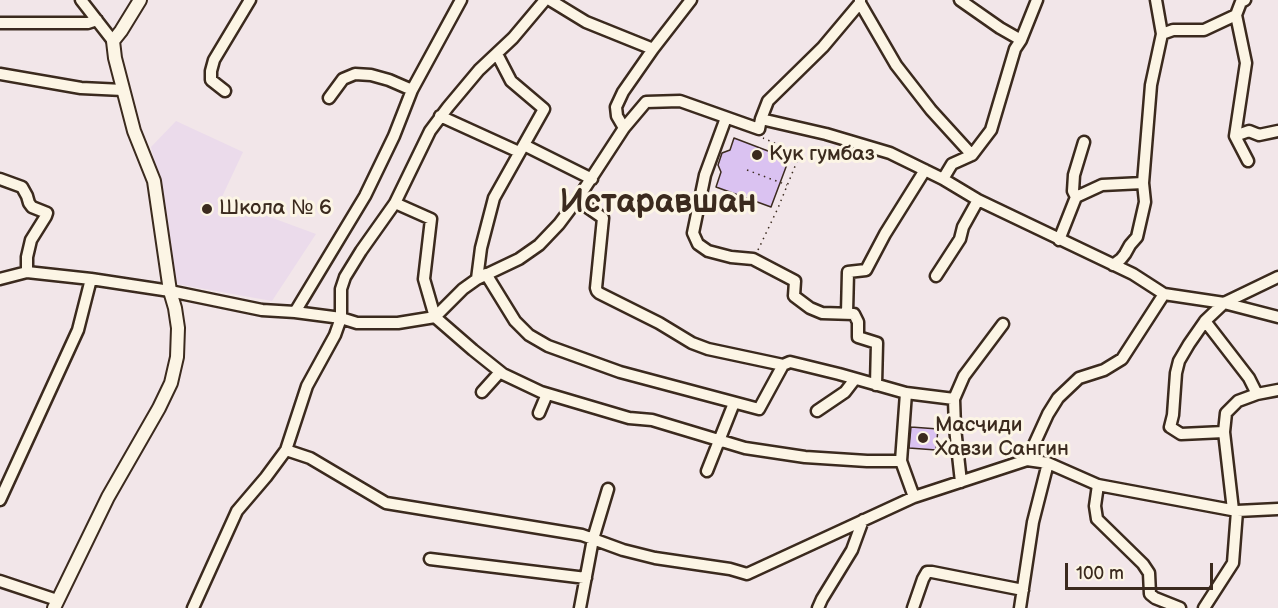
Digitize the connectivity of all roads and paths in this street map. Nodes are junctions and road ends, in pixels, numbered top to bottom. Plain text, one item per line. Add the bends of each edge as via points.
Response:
1 (81, 0) edge
2 (140, 0) edge
3 (250, 0) edge
4 (461, 0) edge
5 (545, 0) edge
6 (550, 0) edge
7 (691, 0) edge
8 (960, 0) edge
9 (1037, 0) edge
10 (1156, 0) edge
11 (1245, 0) edge
12 (860, 1) edge
13 (1236, 15) junction
14 (97, 20) junction
15 (0, 23) edge
16 (1162, 34) junction
17 (1021, 40) junction
18 (113, 41) junction
19 (653, 49) junction
20 (496, 54) junction
21 (0, 74) edge
22 (123, 90) junction
23 (412, 90) junction
24 (225, 91) dead end
25 (329, 98) dead end
26 (440, 116) junction
27 (726, 118) junction
28 (760, 124) junction
29 (624, 128) junction
30 (1278, 131) edge
31 (1235, 136) junction
32 (1084, 142) dead end
33 (521, 148) junction
34 (972, 155) junction
35 (1248, 161) dead end
36 (747, 170) dead end
37 (925, 170) junction
38 (0, 179) edge
39 (592, 179) junction
40 (944, 179) junction
41 (1143, 183) junction
42 (788, 185) junction
43 (1076, 197) junction
44 (577, 200) junction
45 (978, 200) junction
46 (395, 203) junction
47 (1059, 240) junction
48 (753, 259) junction
49 (1113, 265) junction
50 (27, 272) junction
51 (936, 276) dead end
52 (482, 277) junction
53 (1278, 277) edge
54 (0, 279) edge
55 (91, 279) junction
56 (170, 291) junction
57 (1164, 294) junction
58 (1224, 303) junction
59 (295, 312) junction
60 (847, 313) junction
61 (435, 317) junction
62 (1278, 317) edge
63 (341, 318) junction
64 (1205, 321) junction
65 (1003, 324) dead end
66 (783, 365) junction
67 (500, 372) junction
68 (855, 379) junction
69 (876, 385) junction
70 (1278, 390) edge
71 (482, 392) dead end
72 (906, 393) junction
73 (547, 394) junction
74 (1257, 394) junction
75 (954, 399) junction
76 (734, 403) junction
77 (817, 411) dead end
78 (539, 412) dead end
79 (1224, 432) junction
80 (720, 440) junction
81 (286, 450) junction
82 (1027, 460) junction
83 (901, 461) junction
84 (1048, 463) junction
85 (707, 471) dead end
86 (962, 482) junction
87 (1098, 485) junction
88 (608, 489) dead end
89 (914, 497) junction
90 (0, 500) edge
91 (1278, 509) edge
92 (1235, 511) junction
93 (863, 520) junction
94 (592, 539) junction
95 (430, 559) dead end
96 (586, 578) junction
97 (0, 581) edge
98 (1023, 590) junction
99 (56, 604) edge
100 (195, 608) edge
101 (580, 608) edge
102 (818, 608) edge
103 (913, 608) edge
104 (1020, 608) edge
105 (1180, 608) edge
106 (1204, 608) edge

1 - 14 street
2 - 18 main road
3 - 24 street via 214,60 211,80
4 - 23 street
5 - 20 street
6 - 19 street via 586,22
7 - 19 street
8 - 17 street
9 - 17 street
10 - 16 street
11 - 13 street
12 - 28 street via 823,47 768,101
12 - 34 street via 896,65
13 - 16 street via 1204,30
13 - 31 street via 1246,63
14 - 15 street
14 - 18 street
16 - 41 street via 1151,85
17 - 34 street via 991,130
18 - 22 main road
19 - 29 street via 616,107
20 - 26 street
20 - 33 street via 511,81 544,109
21 - 22 street via 81,88
22 - 56 main road via 153,181
23 - 25 street via 389,80 355,74 343,79
23 - 59 street via 365,196
26 - 33 street
26 - 46 street
27 - 28 street
27 - 29 street via 680,101 646,102
27 - 48 street via 705,175 693,233 698,244 708,250
28 - 37 street via 826,134 890,153
28 - 42 path via 763,138 800,154
29 - 39 street
30 - 31 street via 1259,135 1249,131
31 - 35 street
32 - 43 street via 1074,176
33 - 39 street
33 - 52 street via 494,198 481,248
34 - 40 street via 952,164
36 - 42 path
37 - 40 street
37 - 60 street via 866,270 849,272
38 - 50 street via 22,187 28,203 47,213 31,240
39 - 44 street
40 - 45 street
41 - 43 street via 1102,185
41 - 49 street via 1145,202 1137,237
42 - 48 path
43 - 47 street
44 - 52 street via 539,245
44 - 66 street via 603,218 596,288 599,293 692,343
45 - 47 street
45 - 51 street via 960,239
46 - 61 street via 431,219 424,279
46 - 63 street via 345,277
47 - 49 street
48 - 60 street via 795,281 794,296 810,308 822,313
49 - 57 street
50 - 54 street
50 - 55 street
52 - 61 street via 463,289
52 - 76 street via 515,321 548,346 620,372
53 - 58 street
55 - 56 street
55 - 90 street via 78,330
56 - 59 street via 262,310
56 - 99 main road via 178,328 171,383 108,497
57 - 58 street
57 - 82 street via 1122,359 1079,378 1058,398
58 - 62 street
58 - 64 street
59 - 63 street
60 - 69 street via 854,314 858,322 858,337 877,343
61 - 63 street via 398,323 357,323
61 - 67 street
63 - 81 street via 307,386
64 - 74 street
64 - 79 street via 1179,361 1170,427 1181,434
65 - 75 street via 964,376
66 - 68 street via 790,362
66 - 76 street via 759,409
67 - 71 street
67 - 73 street
68 - 69 street
68 - 77 street via 845,392
69 - 72 street
70 - 74 street
72 - 75 street
72 - 83 street
73 - 78 street
73 - 80 street
74 - 79 street via 1238,401 1226,413
75 - 86 street
76 - 80 street
79 - 92 street
80 - 83 street via 805,457
80 - 85 street
81 - 94 street via 310,458 386,503
81 - 100 street via 237,511
82 - 84 street
82 - 86 street
83 - 89 street
84 - 87 street
84 - 98 street via 1033,522
86 - 89 street
87 - 92 street
87 - 105 street via 1097,519 1143,564 1149,573 1150,594
88 - 94 street
89 - 93 street
91 - 92 street
92 - 106 street via 1233,563
93 - 94 street via 747,574 655,558
93 - 102 street via 852,550
94 - 96 street
95 - 96 street
96 - 101 street
97 - 99 street
98 - 103 street via 927,572
98 - 104 street

